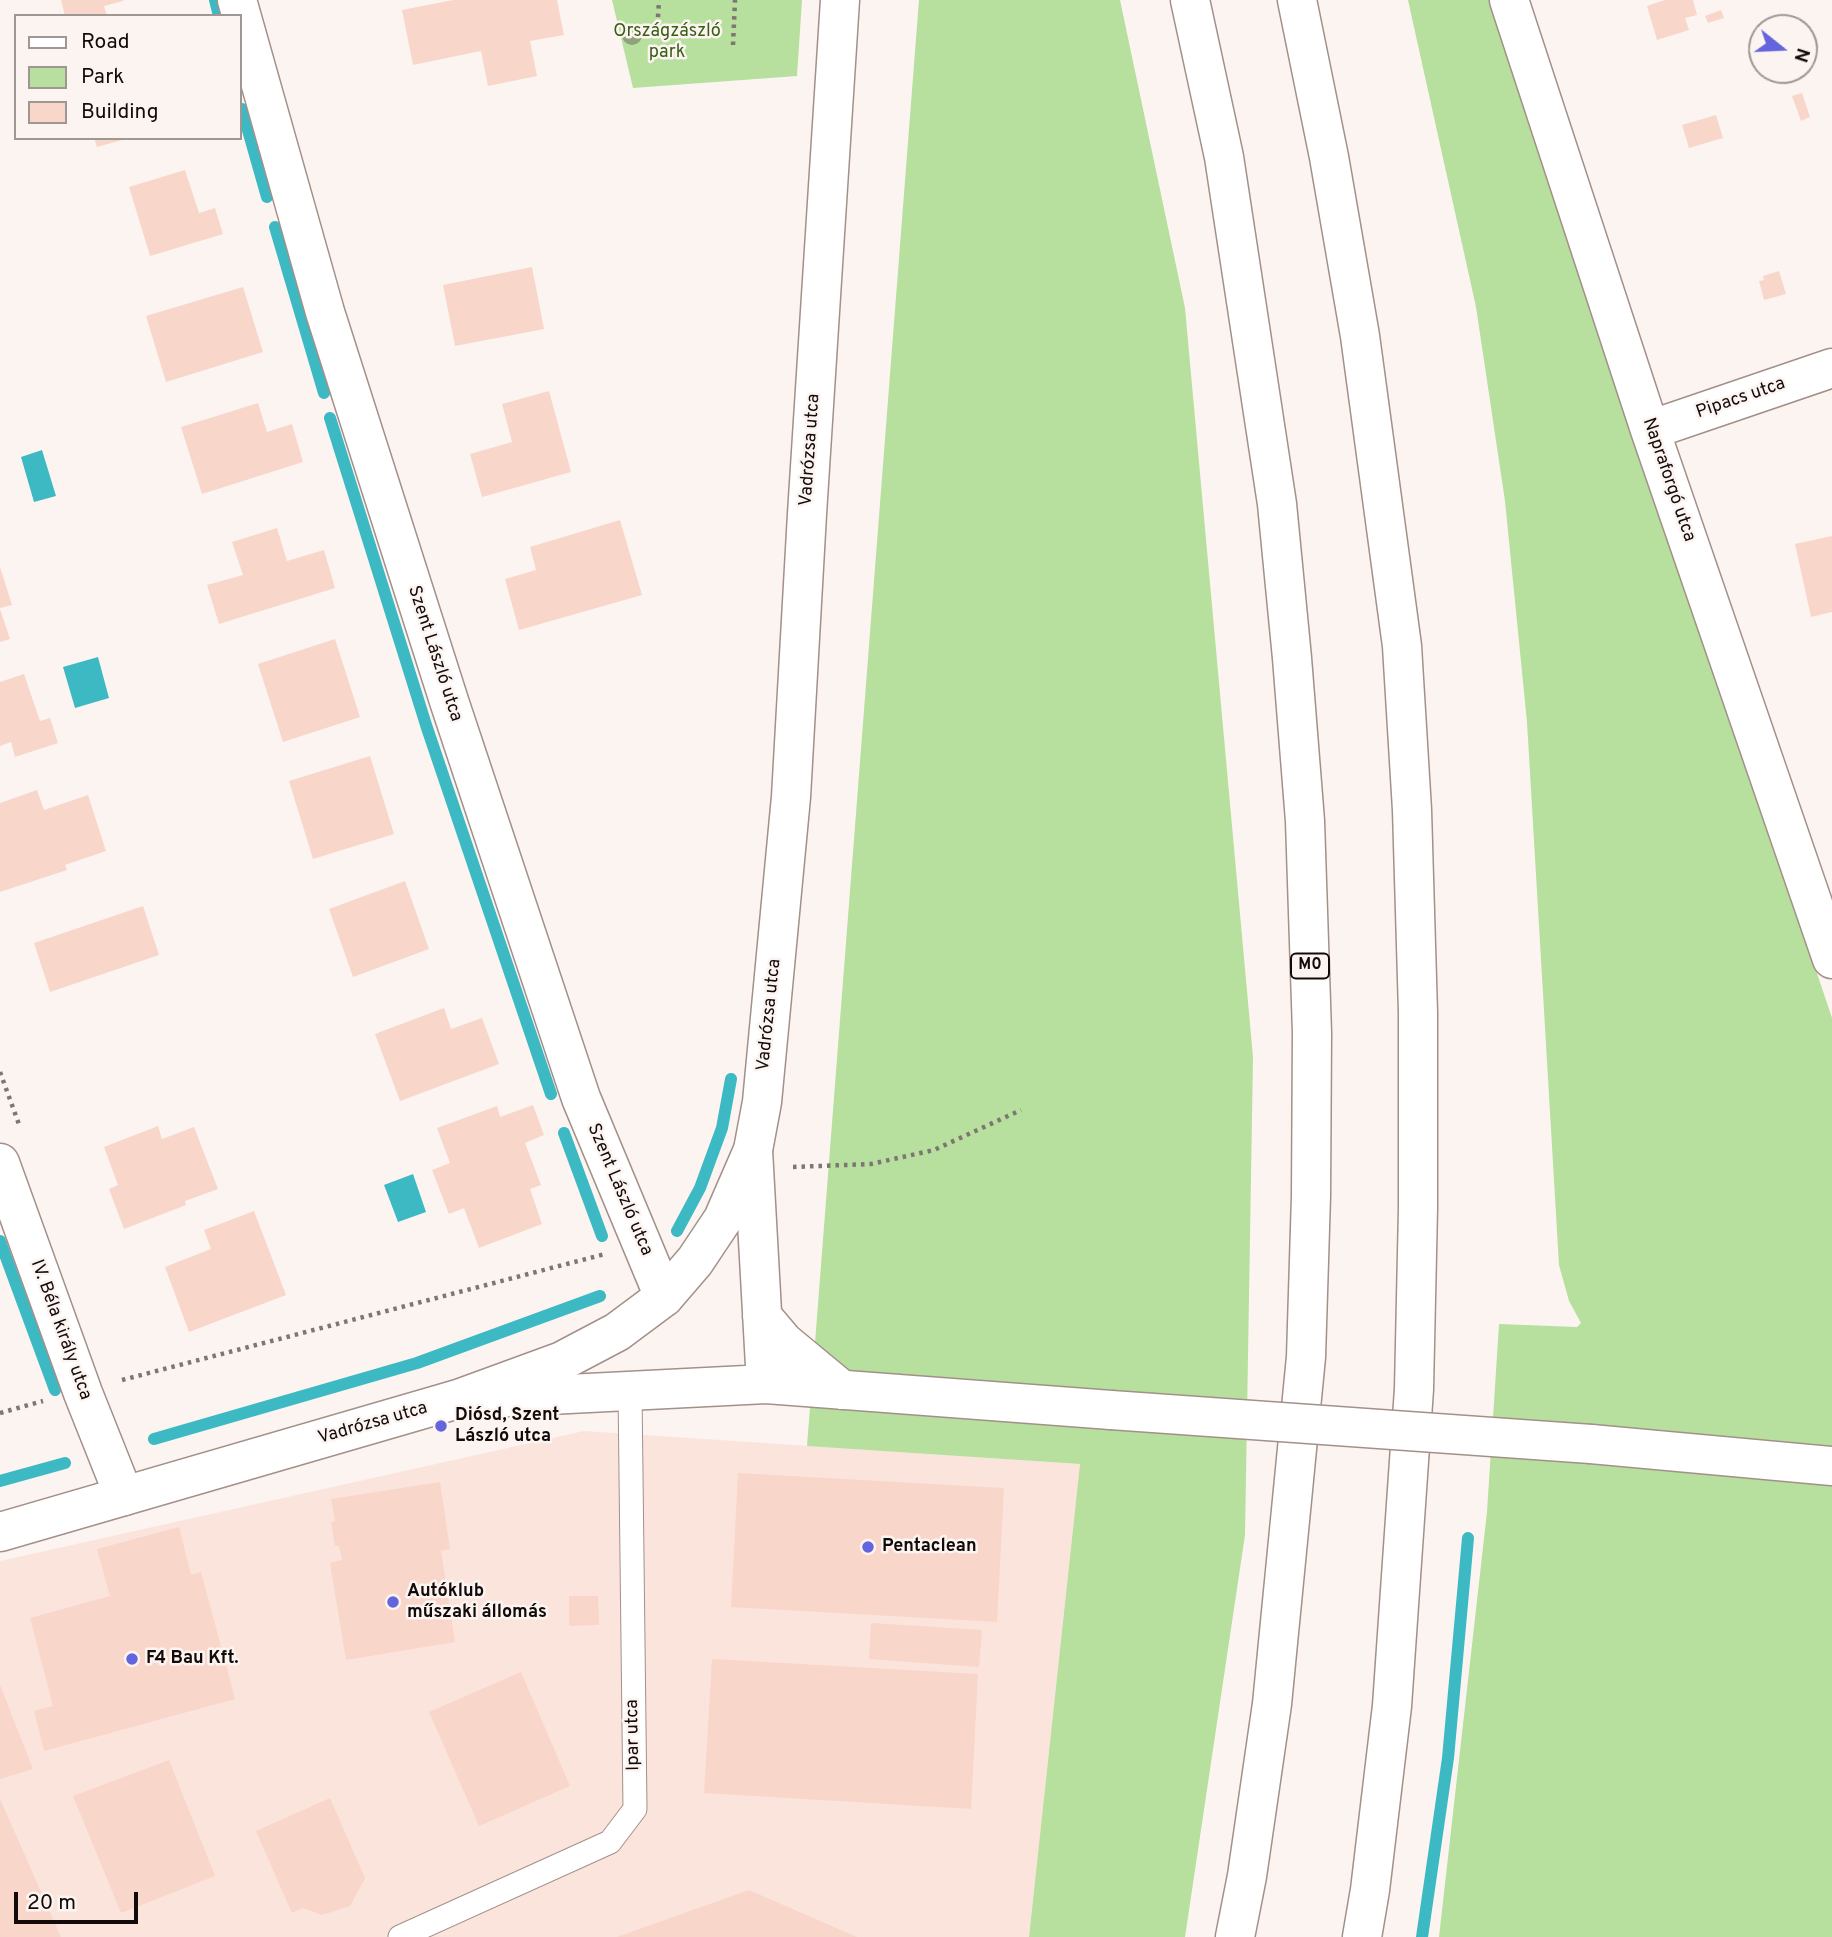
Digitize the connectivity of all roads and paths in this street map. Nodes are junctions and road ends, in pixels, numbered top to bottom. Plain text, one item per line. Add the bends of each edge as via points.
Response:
1 (659, 0) edge
2 (735, 0) edge
3 (840, 0) edge
4 (1190, 0) edge
5 (1297, 0) edge
6 (1509, 0) edge
7 (242, 18) edge
8 (657, 34) dead end
9 (733, 45) dead end
10 (1832, 368) edge
11 (1650, 430) junction
12 (1832, 959) edge
13 (1021, 1110) dead end
14 (754, 1159) junction
15 (0, 1163) edge
16 (642, 1245) junction
17 (664, 1297) junction
18 (762, 1316) junction
19 (766, 1384) junction
20 (842, 1390) junction
21 (630, 1391) junction
22 (83, 1393) junction
23 (458, 1399) junction
24 (0, 1413) edge
25 (1832, 1466) edge
26 (124, 1496) junction
27 (0, 1532) edge
28 (400, 1937) edge
29 (1235, 1937) edge
30 (1362, 1937) edge

1 - 8 path
2 - 9 path
3 - 14 main road, Vadrózsa utca via 791,797
4 - 29 main road, M0 via 1224,157 1277,504 1305,821 1312,1033 1306,1357 1272,1704
5 - 30 main road via 1360,336 1402,646 1412,810 1418,1013 1414,1389 1392,1706
6 - 11 main road, Napraforgó utca
7 - 16 main road, Szent László utca via 325,313 449,701 580,1098
10 - 11 main road, Pipacs utca
11 - 12 main road, Napraforgó utca
13 - 14 path via 934,1150 870,1164
14 - 17 main road, Vadrózsa utca via 723,1219
14 - 18 main road
15 - 22 main road, IV. Béla király utca
16 - 17 main road, Szent László utca
16 - 22 path
17 - 23 main road, Vadrózsa utca via 617,1332 562,1361
18 - 19 main road
18 - 20 main road via 784,1342
19 - 20 main road
19 - 21 main road
20 - 25 main road, bridge
21 - 23 main road
21 - 28 lane, Ipar utca via 635,1809 610,1842
22 - 24 path
22 - 26 main road, IV. Béla király utca
23 - 26 main road, Vadrózsa utca
26 - 27 main road, Vadrózsa utca

